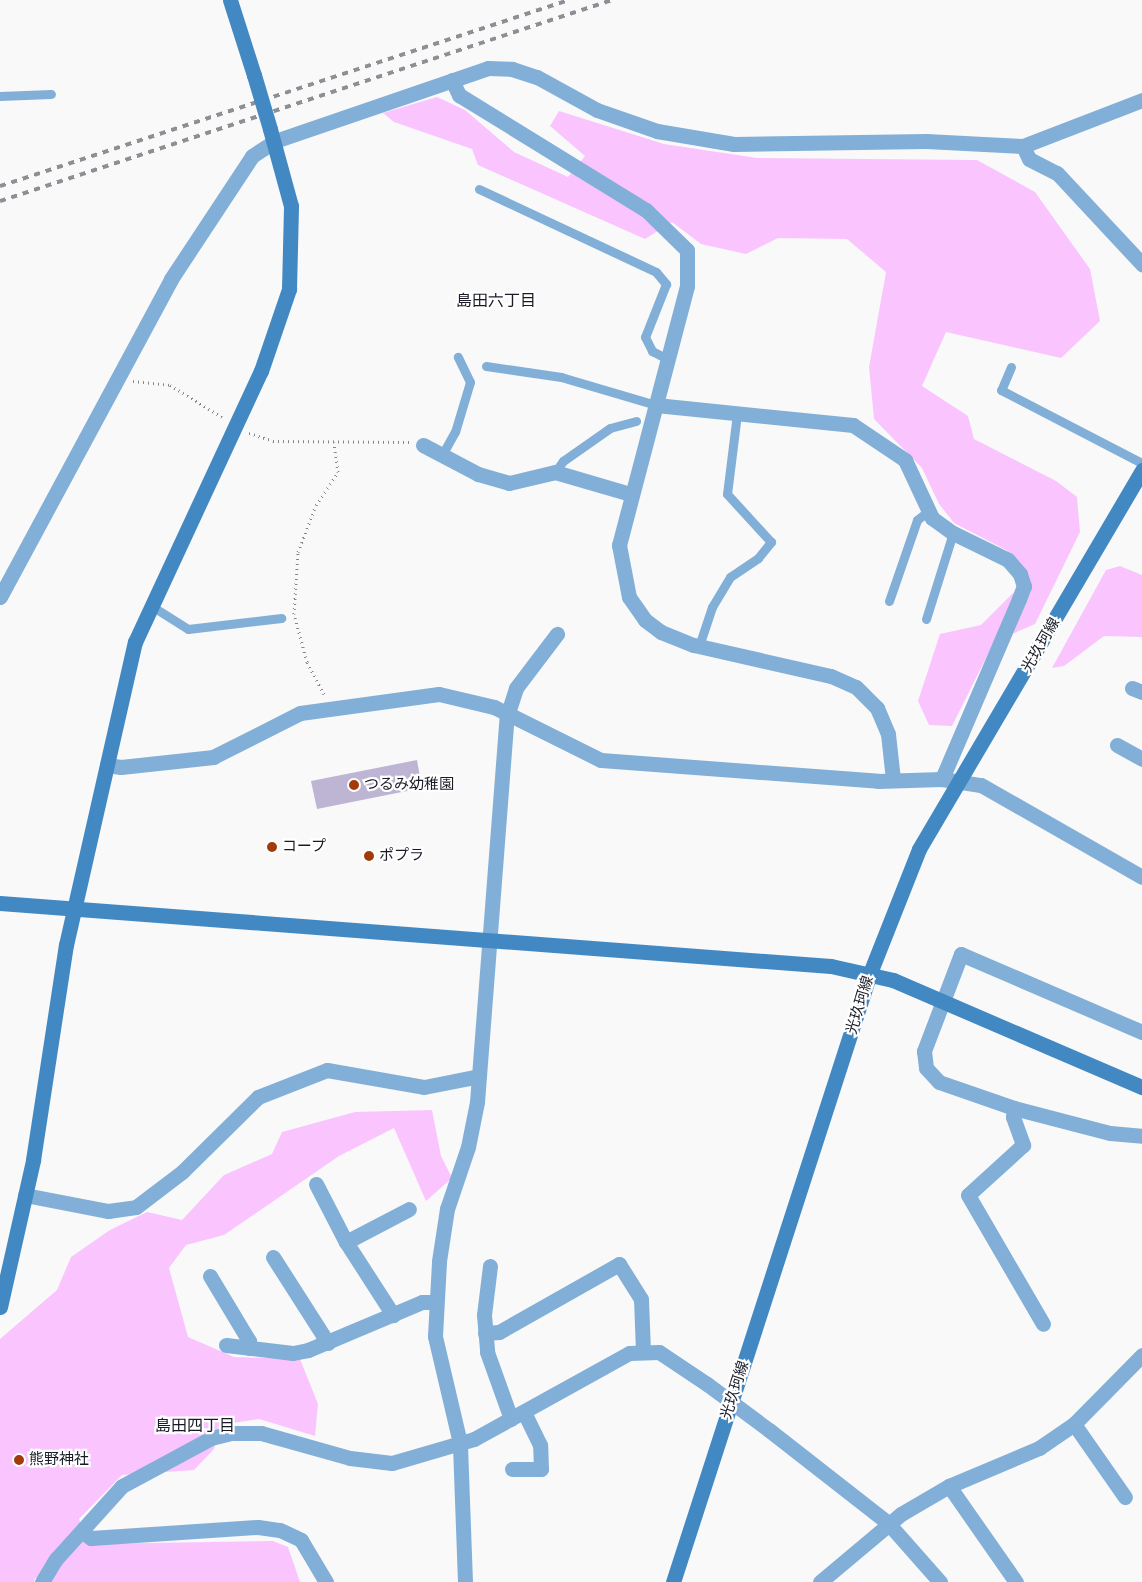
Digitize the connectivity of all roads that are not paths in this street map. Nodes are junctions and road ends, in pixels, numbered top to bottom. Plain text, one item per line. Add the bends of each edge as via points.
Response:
1 (230, 0) edge
2 (452, 80) junction
3 (51, 94) dead end
4 (0, 96) edge
5 (1142, 100) edge
6 (273, 135) junction
7 (1023, 146) junction
8 (478, 189) dead end
9 (1142, 264) edge
10 (458, 357) dead end
11 (668, 359) junction
12 (486, 366) dead end
13 (1011, 367) dead end
14 (656, 405) junction
15 (737, 414) junction
16 (636, 421) dead end
17 (423, 445) road end
18 (442, 455) junction
19 (1142, 463) edge
20 (1142, 470) edge
21 (555, 472) junction
22 (630, 494) junction
23 (928, 511) junction
24 (953, 533) junction
25 (0, 597) edge
26 (889, 601) dead end
27 (149, 605) junction
28 (281, 618) dead end
29 (926, 619) dead end
30 (557, 634) dead end
31 (699, 646) junction
32 (508, 716) junction
33 (1117, 745) dead end
34 (1142, 759) edge
35 (107, 764) junction
36 (893, 779) junction
37 (942, 779) junction
38 (958, 781) junction
39 (1142, 876) edge
40 (0, 903) edge
41 (73, 910) junction
42 (488, 942) junction
43 (870, 973) junction
44 (942, 1000) junction
45 (1142, 1032) edge
46 (480, 1076) junction
47 (1142, 1087) edge
48 (1014, 1108) junction
49 (1142, 1136) edge
50 (316, 1184) dead end
51 (24, 1196) junction
52 (410, 1209) dead end
53 (346, 1242) junction
54 (273, 1257) dead end
55 (490, 1266) dead end
56 (210, 1276) dead end
57 (435, 1302) junction
58 (0, 1306) edge
59 (394, 1315) junction
60 (1043, 1324) dead end
61 (485, 1334) junction
62 (328, 1343) junction
63 (226, 1345) dead end
64 (249, 1348) junction
65 (643, 1351) junction
66 (1142, 1355) edge
67 (517, 1415) junction
68 (1074, 1424) junction
69 (460, 1443) junction
70 (512, 1469) dead end
71 (949, 1486) junction
72 (1125, 1497) dead end
73 (888, 1523) junction
74 (82, 1532) junction
75 (42, 1582) edge
76 (326, 1582) edge
77 (465, 1582) edge
78 (673, 1582) edge
79 (820, 1582) edge
80 (940, 1582) edge
81 (1016, 1582) edge

1 - 6 street, bridge
2 - 6 street
2 - 7 street via 488,68 512,69 537,77 596,110 657,131 696,140 870,145 926,141
2 - 11 street via 459,95 646,210 686,250 688,286
3 - 4 lane
5 - 7 street
6 - 25 street via 252,156 190,248
6 - 27 street via 291,206 289,289 273,343
7 - 9 street via 1029,158 1057,173
8 - 11 lane via 656,272 666,284 645,337 652,350
10 - 18 lane via 470,382 455,432
11 - 14 street
12 - 14 lane via 561,377
13 - 19 lane via 1001,390
14 - 15 street
14 - 22 street
15 - 23 street via 853,425 905,460
15 - 31 lane via 727,494 771,542 758,558 730,576 712,607
16 - 21 lane via 610,428 563,461
17 - 18 street
18 - 21 street via 509,484
20 - 38 street, 光玖珂線 via 1029,666
21 - 22 street
22 - 31 street via 619,545 629,597 645,620 661,632
23 - 24 street
23 - 26 lane via 917,520
24 - 29 lane
24 - 37 street via 1008,560 1020,574 1024,586
27 - 28 lane via 188,629
27 - 35 street via 135,642
30 - 32 street via 516,688
31 - 36 street via 831,676 856,687 877,708 888,734
32 - 35 street via 461,697 439,694 329,707 278,722 214,757 121,767
32 - 36 street via 601,760 849,779
32 - 42 street
33 - 34 street
35 - 41 street
36 - 37 street
37 - 38 street
38 - 39 street via 981,786
38 - 43 street, 光玖珂線 via 919,849
40 - 41 street
41 - 42 street
41 - 51 street
42 - 43 street via 793,963
42 - 46 street
43 - 44 street
43 - 78 street, 光玖珂線
44 - 45 street via 961,954
44 - 47 street
44 - 48 street via 924,1051 926,1068 939,1082
46 - 51 street via 424,1087 327,1070 258,1096 182,1172 136,1206 108,1211
46 - 57 street via 468,1147 447,1209
48 - 49 street via 1110,1133
48 - 60 street via 1013,1117 1023,1146 968,1195
50 - 53 street
51 - 58 street
52 - 53 street
53 - 59 street
54 - 62 street
55 - 61 street
56 - 64 street via 249,1340
57 - 59 street via 422,1302
57 - 69 street via 435,1336 442,1379
59 - 62 street
61 - 65 street via 500,1332 619,1264 641,1299
61 - 67 street via 501,1398
62 - 64 street via 293,1353
63 - 64 street
65 - 67 street via 612,1362
65 - 73 street, bridge via 659,1352 708,1384
66 - 68 street
67 - 69 street
67 - 70 street via 540,1445 541,1469
68 - 71 street via 1039,1448
68 - 72 street
69 - 74 street via 392,1463 350,1458 261,1433 231,1433 211,1438 143,1472 122,1486
69 - 77 street
71 - 73 street
71 - 81 street
73 - 79 street
73 - 80 street
74 - 75 street via 56,1559
74 - 76 street via 91,1538 258,1528 280,1530 301,1540

